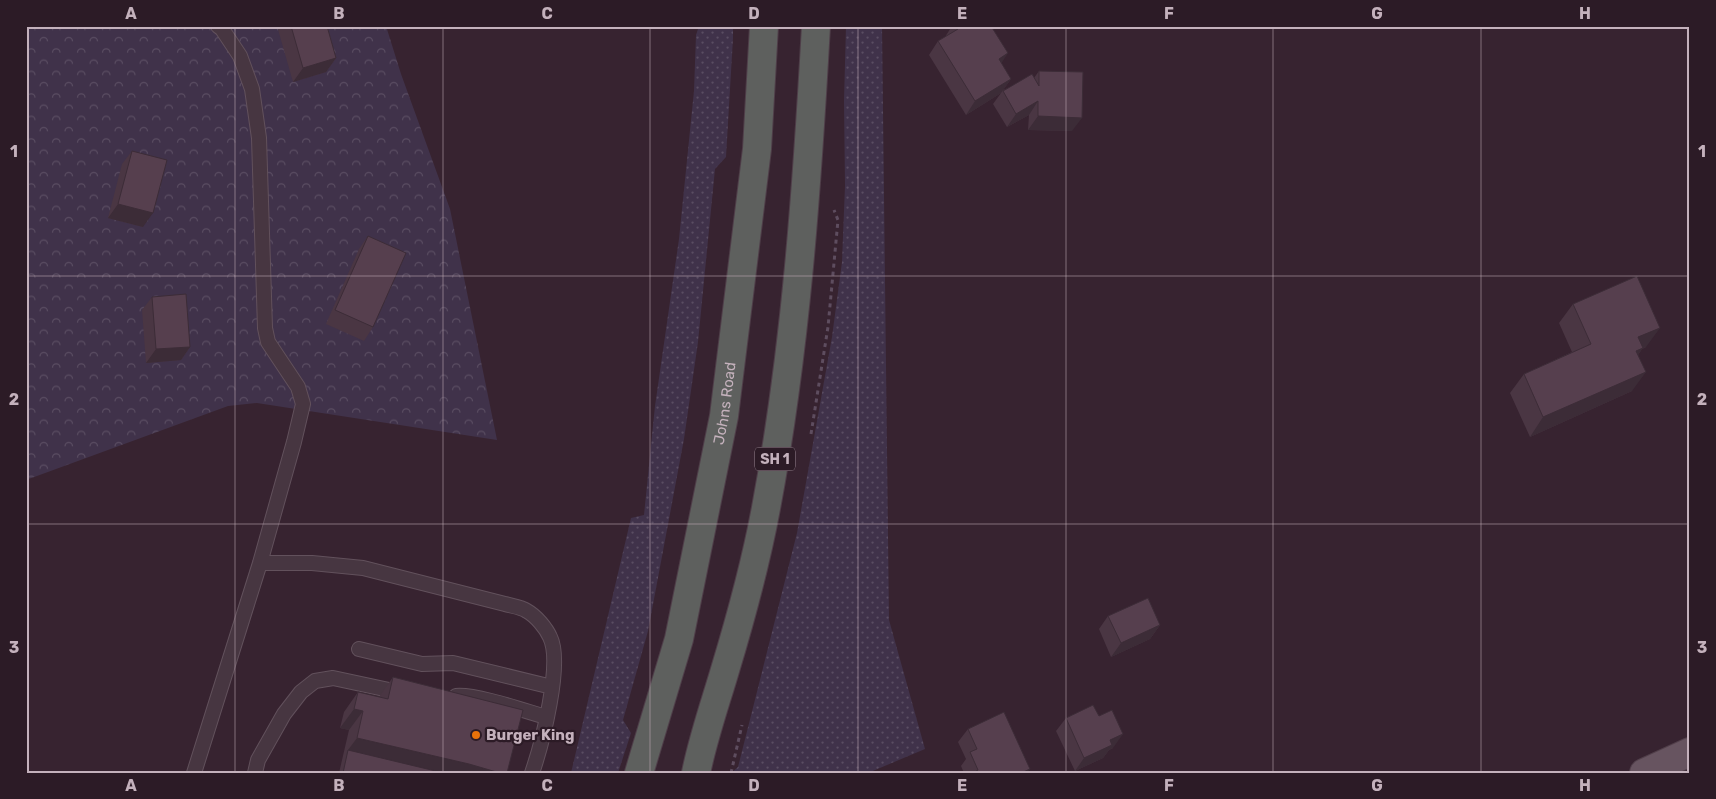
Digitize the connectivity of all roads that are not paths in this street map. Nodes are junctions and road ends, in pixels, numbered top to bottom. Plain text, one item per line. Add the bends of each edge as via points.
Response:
1 (218, 26) edge
2 (764, 26) edge
3 (816, 26) edge
4 (260, 563) junction
5 (359, 649) dead end
6 (552, 686) junction
7 (414, 696) edge
8 (440, 699) edge
9 (546, 717) junction
10 (1690, 752) edge
11 (194, 773) edge
12 (255, 773) edge
13 (532, 773) edge
14 (639, 773) edge
15 (696, 773) edge
16 (1644, 773) edge

1 - 4 lane via 240,56 252,89 259,138 268,342 298,387 303,404
2 - 14 highway, Johns Road via 757,149 724,416 679,639
3 - 15 highway, SH 1 via 798,284 775,456 754,562
4 - 6 lane via 312,563 363,568 527,611 550,638 555,654
4 - 11 lane
5 - 6 lane via 422,664 452,663
6 - 9 lane
7 - 12 lane via 333,678 315,682 300,692 284,714 258,760
8 - 9 lane via 463,696
9 - 13 lane
10 - 16 main road

